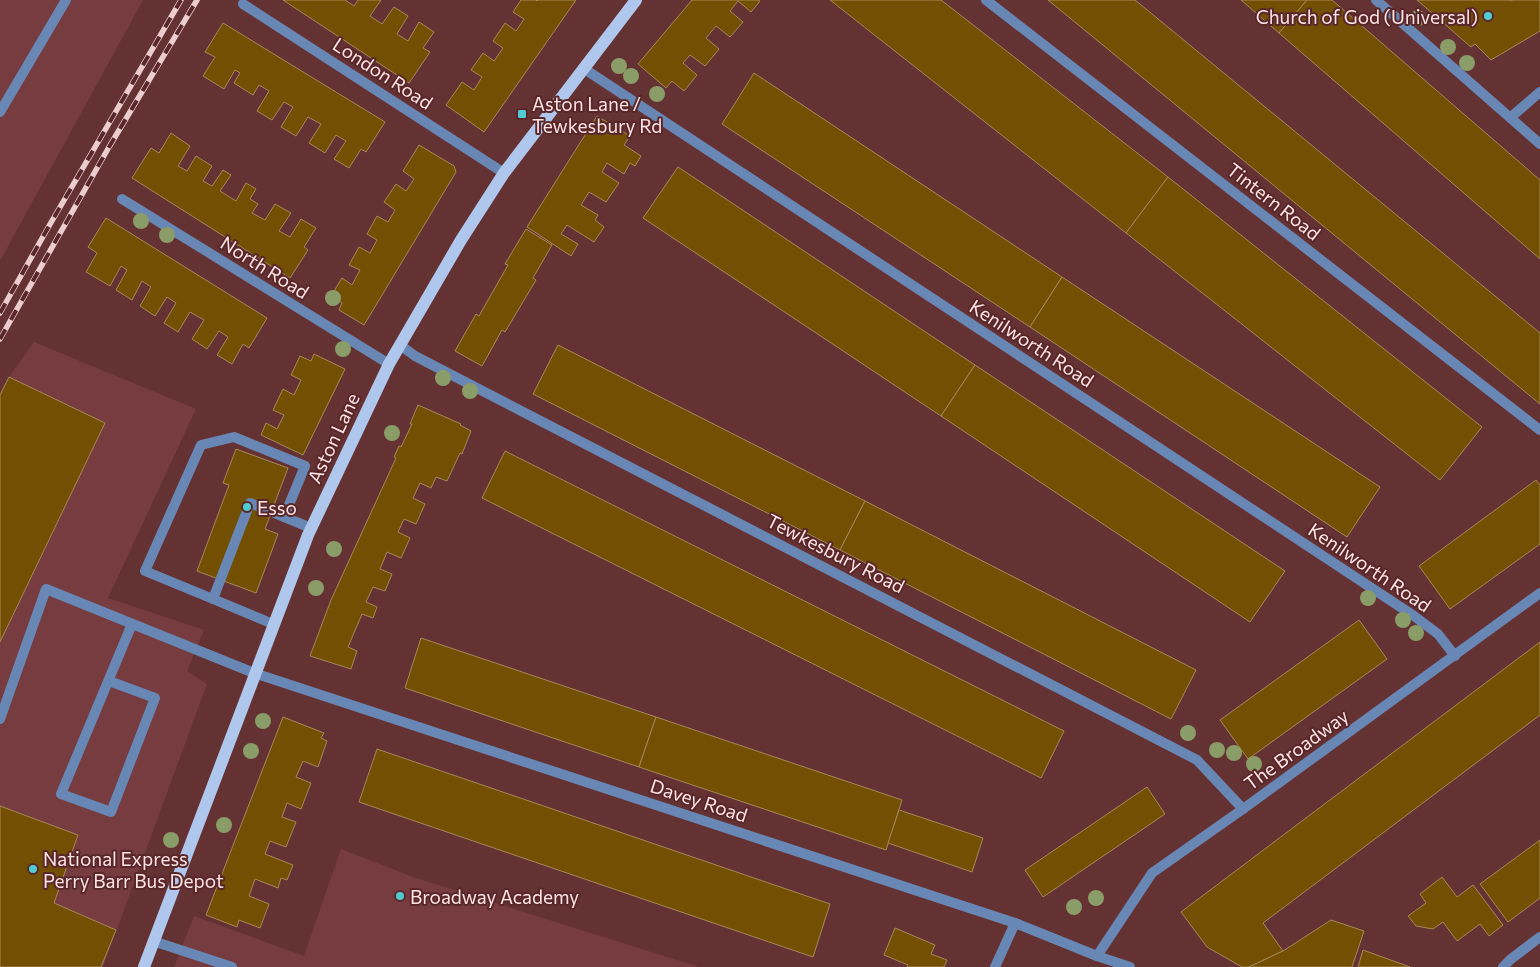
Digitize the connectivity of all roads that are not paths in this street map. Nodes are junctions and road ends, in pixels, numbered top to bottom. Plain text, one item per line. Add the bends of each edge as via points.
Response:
1 (66, 0) edge
2 (636, 0) edge
3 (986, 0) edge
4 (1376, 0) edge
5 (243, 4) dead end
6 (583, 68) junction
7 (1540, 92) edge
8 (0, 112) edge
9 (1511, 117) junction
10 (1540, 144) edge
11 (504, 173) junction
12 (122, 199) dead end
13 (400, 346) junction
14 (389, 364) junction
15 (1540, 430) edge
16 (284, 517) junction
17 (311, 528) junction
18 (1540, 593) edge
19 (213, 599) junction
20 (132, 624) junction
21 (274, 624) junction
22 (1455, 656) junction
23 (254, 673) junction
24 (109, 681) junction
25 (0, 719) edge
26 (1243, 809) junction
27 (1015, 923) junction
28 (1540, 937) edge
29 (153, 941) junction
30 (1097, 956) junction
31 (144, 967) edge
32 (232, 967) edge
33 (995, 967) edge
34 (1130, 967) edge
35 (1503, 967) edge

1 - 8 street
2 - 6 main road, Aston Lane
3 - 15 street, Tintern Road
4 - 9 street
5 - 11 street, London Road
6 - 11 main road, Aston Lane
6 - 22 street, Kenilworth Road via 1414,616 1438,634
7 - 9 street
9 - 10 street
11 - 13 main road, Aston Lane
12 - 14 street, North Road
13 - 14 main road, Aston Lane
13 - 26 street, Tewkesbury Road via 1197,760
14 - 17 main road, Aston Lane
16 - 17 street
16 - 19 street via 250,503
16 - 19 street via 305,466 234,437 201,445 145,572
17 - 21 main road, Aston Lane
18 - 22 street, The Broadway
19 - 21 street
20 - 23 street, Davey Road
20 - 24 street
20 - 25 street, Davey Road via 46,589
21 - 23 main road, Aston Lane
22 - 26 street, The Broadway
23 - 27 street, Davey Road
23 - 29 main road, Aston Lane
24 - 24 street via 155,698 111,812 61,794
26 - 30 street, The Broadway via 1152,873
27 - 30 street, Davey Road
27 - 33 street
28 - 35 street
29 - 31 main road, Aston Lane
29 - 32 street
30 - 34 street, Davey Road

